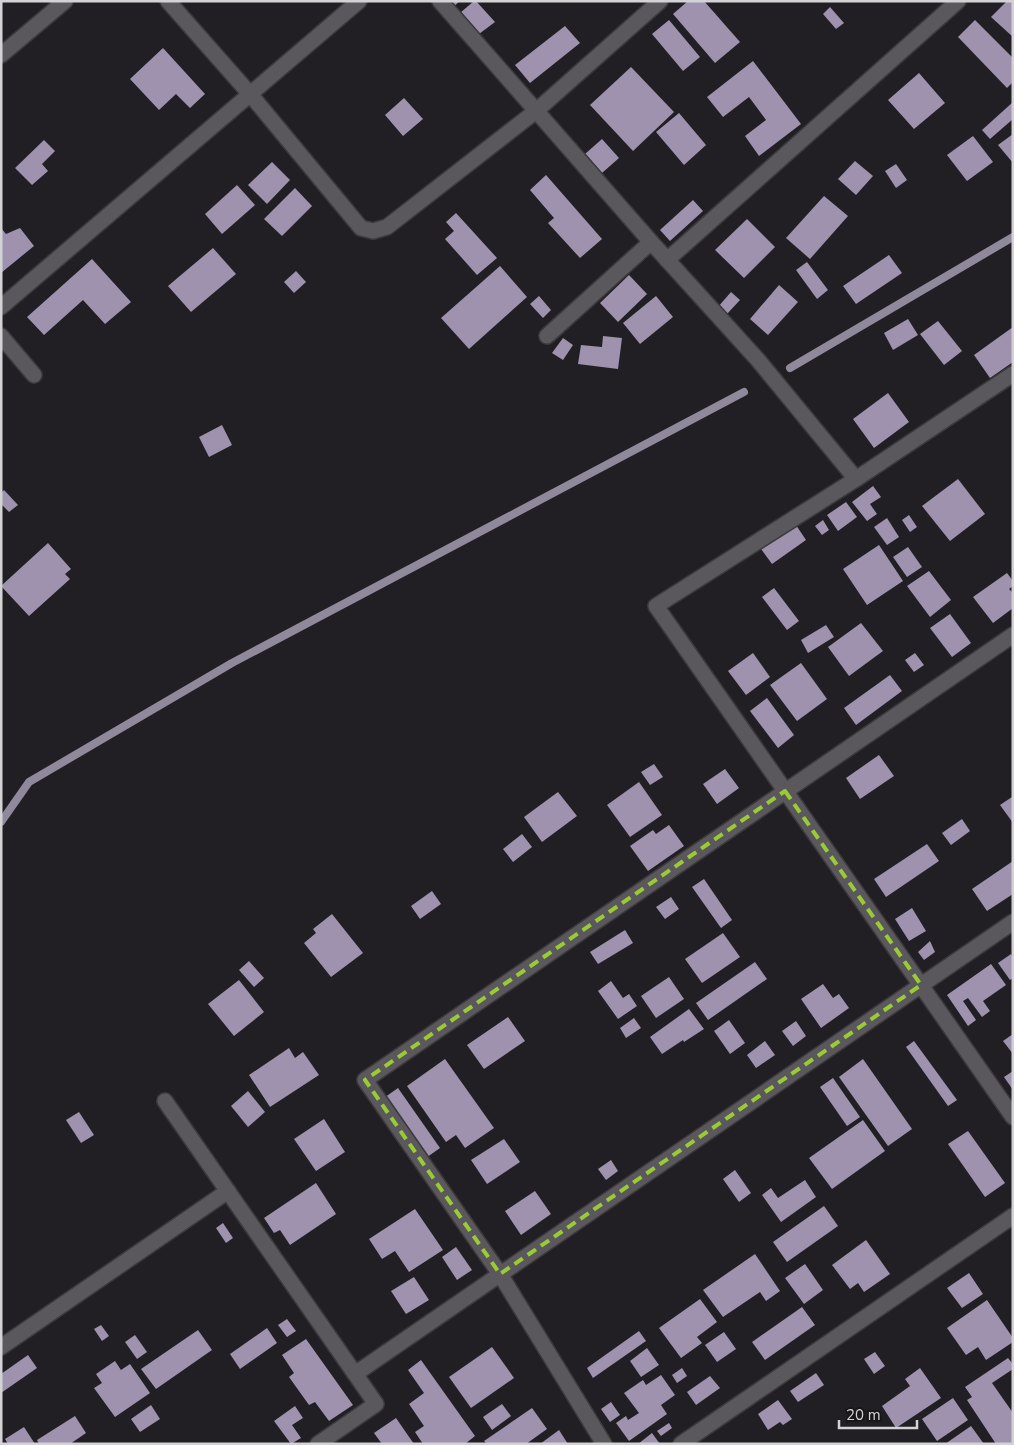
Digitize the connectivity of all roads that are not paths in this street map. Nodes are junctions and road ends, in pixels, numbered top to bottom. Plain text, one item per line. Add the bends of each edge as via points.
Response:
1 (65, 1) edge
2 (168, 1) edge
3 (359, 1) edge
4 (440, 1) edge
5 (660, 1) edge
6 (958, 1) edge
7 (1, 55) edge
8 (250, 94) junction
9 (536, 111) junction
10 (651, 242) junction
11 (667, 260) junction
12 (1, 307) edge
13 (1, 336) edge
14 (547, 336) dead end
15 (1013, 374) edge
16 (34, 375) dead end
17 (856, 479) junction
18 (1013, 635) edge
19 (786, 791) junction
20 (1013, 922) edge
21 (921, 985) junction
22 (165, 1100) dead end
23 (1013, 1117) edge
24 (228, 1191) junction
25 (1013, 1216) edge
26 (500, 1274) junction
27 (1, 1347) edge
28 (355, 1374) junction
29 (318, 1444) edge
30 (604, 1444) edge
31 (681, 1444) edge

1 - 7 street
2 - 8 street
3 - 8 street
4 - 9 street
5 - 9 street
6 - 11 street
8 - 9 street via 361,228 373,231 387,228
8 - 12 street
9 - 10 street
10 - 11 street
10 - 14 street
11 - 17 street via 758,360
13 - 16 street
15 - 17 street
17 - 19 street via 656,606
18 - 19 street
19 - 21 street
19 - 26 street via 365,1080
20 - 21 street
21 - 23 street
21 - 26 street
22 - 24 street
24 - 27 street
24 - 28 street
25 - 31 street
26 - 28 street
26 - 30 street
28 - 29 street via 376,1404

